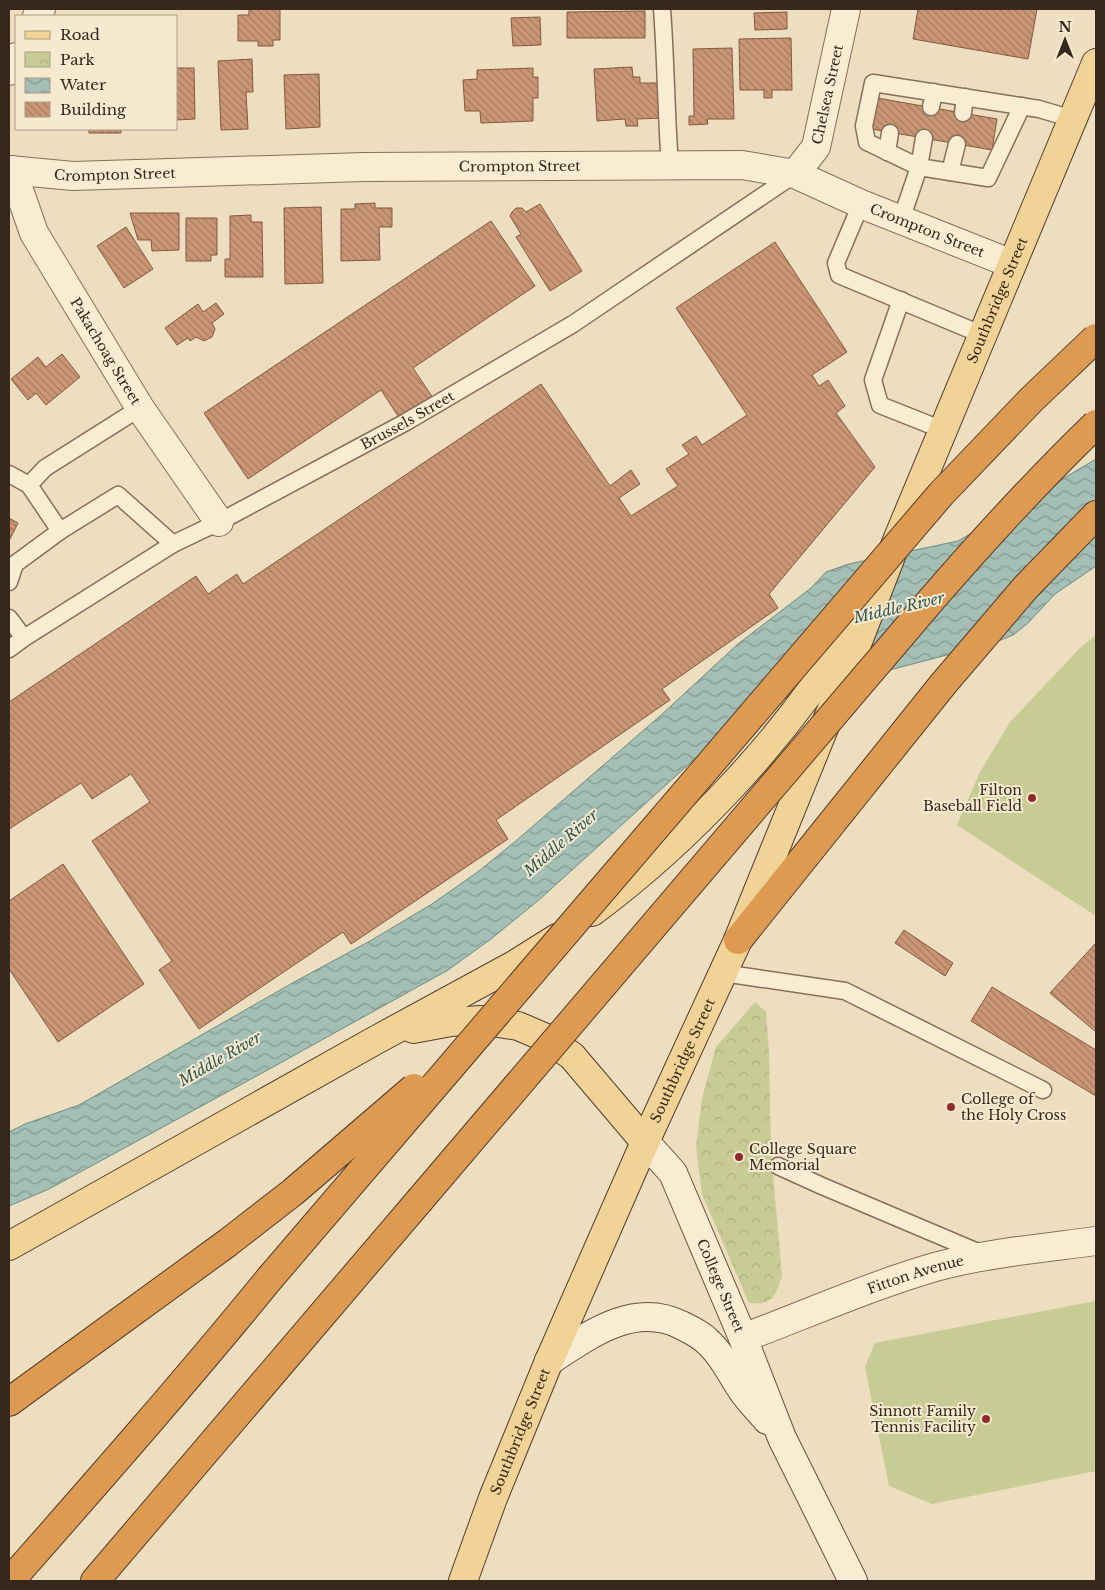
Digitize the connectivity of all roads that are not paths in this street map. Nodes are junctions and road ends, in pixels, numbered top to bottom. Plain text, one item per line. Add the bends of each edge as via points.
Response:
1 (662, 9) edge
2 (846, 9) edge
3 (15, 59) edge
4 (1096, 63) edge
5 (9, 71) edge
6 (1022, 106) junction
7 (1073, 118) junction
8 (890, 132) dead end
9 (924, 138) dead end
10 (957, 144) dead end
11 (887, 152) junction
12 (670, 166) junction
13 (920, 167) junction
14 (10, 170) edge
15 (950, 172) junction
16 (795, 174) junction
17 (861, 204) junction
18 (901, 220) junction
19 (1012, 264) junction
20 (901, 300) junction
21 (983, 334) junction
22 (1096, 338) edge
23 (140, 408) junction
24 (1096, 424) edge
25 (943, 430) junction
26 (9, 474) edge
27 (29, 485) junction
28 (1096, 515) edge
29 (219, 522) junction
30 (60, 531) junction
31 (898, 538) junction
32 (174, 544) junction
33 (9, 582) edge
34 (9, 618) edge
35 (24, 638) junction
36 (9, 649) edge
37 (738, 940) junction
38 (723, 973) junction
39 (505, 1004) junction
40 (376, 1040) junction
41 (1043, 1090) dead end
42 (645, 1142) junction
43 (778, 1166) dead end
44 (1096, 1241) edge
45 (9, 1246) edge
46 (988, 1256) junction
47 (743, 1338) junction
48 (549, 1361) junction
49 (9, 1402) edge
50 (782, 1438) junction
51 (10, 1581) edge
52 (95, 1581) edge
53 (463, 1581) edge
54 (853, 1581) edge

1 - 12 lane
2 - 16 street, Chelsea Street via 816,147
3 - 5 street
4 - 7 main road, Southbridge Street
6 - 7 lane
6 - 11 lane via 964,105 899,94 873,84 864,126 867,142
6 - 15 lane via 988,178
7 - 19 main road, Southbridge Street
8 - 11 lane
9 - 13 lane
10 - 15 lane
11 - 13 lane
12 - 14 street, Crompton Street via 364,167 73,176
12 - 16 street, Crompton Street via 742,165
13 - 15 lane
13 - 18 lane
14 - 23 street, Pakachoag Street via 34,233
16 - 17 street, Crompton Street
16 - 29 lane, Brussels Street via 573,324 406,422
17 - 18 street, Crompton Street
17 - 20 lane via 836,264 839,275
18 - 19 street, Crompton Street
19 - 21 main road, Southbridge Street
20 - 21 lane
20 - 25 lane via 873,380 880,405
21 - 25 main road, Southbridge Street
22 - 39 highway, bridge via 941,494
23 - 27 lane via 44,468
23 - 29 street, Pakachoag Street
24 - 52 highway, bridge via 992,530 932,599
25 - 31 main road, Southbridge Street
26 - 27 lane
27 - 30 lane
28 - 37 highway via 1026,587 944,683
29 - 32 lane, Brussels Street
30 - 32 lane via 118,495
30 - 33 lane via 15,564
31 - 37 main road, Southbridge Street, bridge
31 - 40 main road, Southbridge Street, bridge via 834,658 735,784 701,817 633,880 554,940
32 - 35 lane, Brussels Street
34 - 35 lane
35 - 36 lane, Brussels Street
37 - 38 main road, Southbridge Street
38 - 41 lane via 846,991
38 - 42 main road, Southbridge Street
39 - 49 highway, bridge via 399,1102 293,1192
39 - 51 highway, bridge via 155,1416
40 - 42 main road via 451,1022 481,1020 518,1026 546,1038 572,1056
40 - 45 main road
42 - 47 street, College Street via 673,1173
42 - 48 main road, Southbridge Street
43 - 46 lane
44 - 46 street, Fitton Avenue
46 - 47 street, Fitton Avenue via 900,1278
47 - 50 street, College Street
48 - 50 street, College Street via 597,1330 623,1321 658,1317 674,1322 694,1331 709,1343 724,1360 741,1390
48 - 53 main road, Southbridge Street
50 - 54 street, College Street

